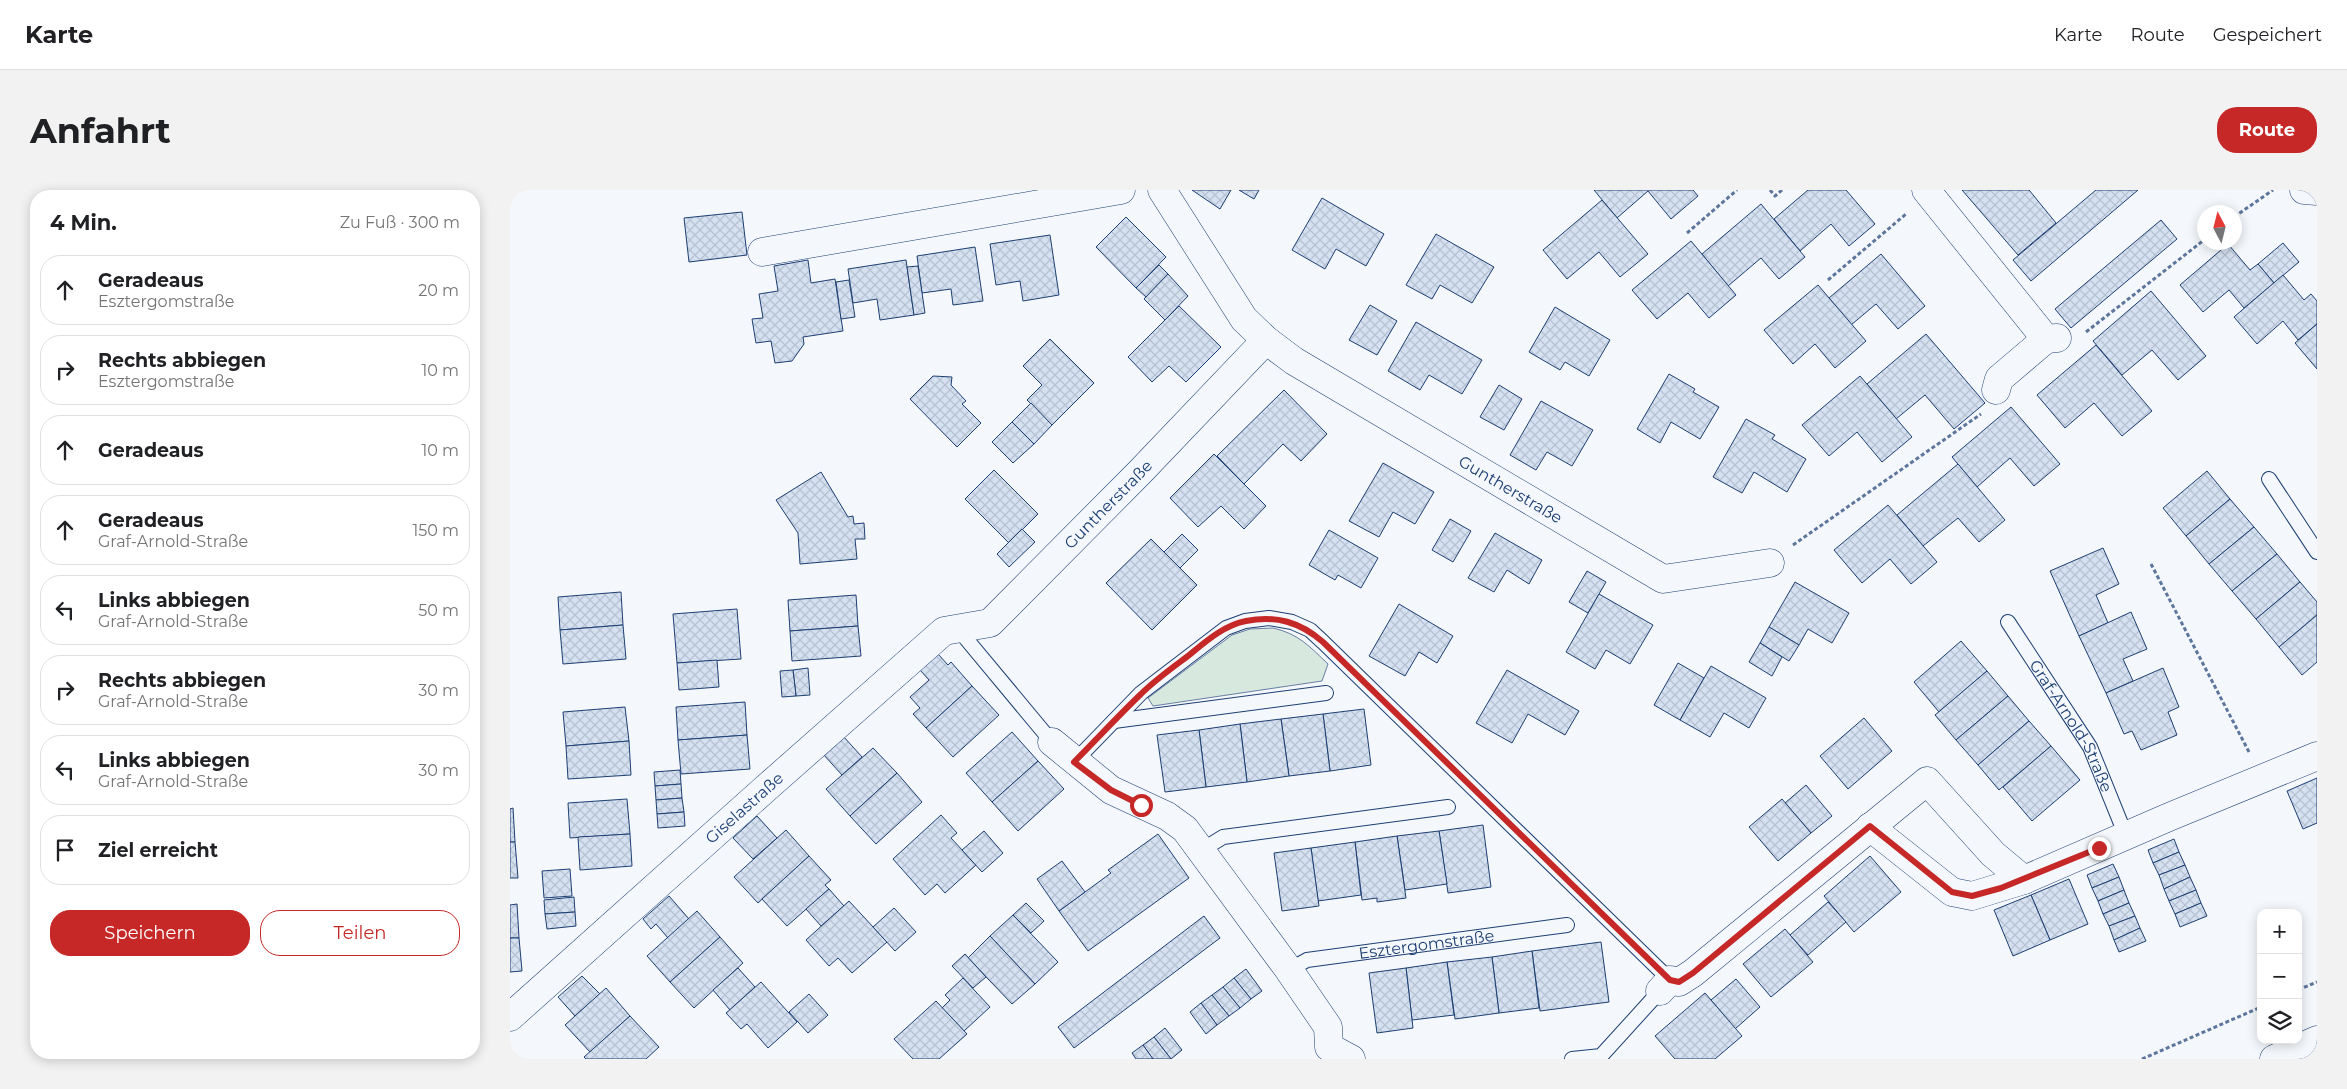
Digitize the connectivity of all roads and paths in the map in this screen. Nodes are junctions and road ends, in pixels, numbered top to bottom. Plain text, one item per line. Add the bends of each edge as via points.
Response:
1 (1121, 190) edge
2 (1162, 190) edge
3 (1737, 190) edge
4 (1770, 190) edge
5 (1782, 190) edge
6 (2273, 190) edge
7 (2304, 190) edge
8 (2317, 191) edge
9 (1927, 192) edge
10 (2242, 211) edge
11 (1687, 232) dead end
12 (2197, 245) edge
13 (762, 252) dead end
14 (1828, 280) dead end
15 (2051, 338) junction
16 (1266, 340) junction
17 (1996, 390) joint
18 (2269, 479) dead end
19 (2317, 552) edge
20 (1770, 563) joint
21 (2151, 564) dead end
22 (2008, 622) dead end
23 (990, 623) joint
24 (958, 629) junction
25 (1326, 694) dead end
26 (1114, 721) junction
27 (1052, 742) joint
28 (2317, 756) edge
29 (1074, 762) junction
30 (2263, 779) junction
31 (1448, 807) dead end
32 (1870, 826) junction
33 (2126, 836) junction
34 (1202, 850) junction
35 (2024, 880) junction
36 (1567, 925) dead end
37 (1289, 970) junction
38 (2317, 982) edge
39 (1665, 985) junction
40 (2302, 988) edge
41 (2257, 1009) edge
42 (510, 1017) edge
43 (2317, 1040) edge
44 (1334, 1055) edge
45 (1572, 1059) edge
46 (2142, 1059) edge
47 (2274, 1059) edge

1 - 13 street
2 - 16 street, Guntherstraße via 1244,319
3 - 11 path
4 - 5 path via 1775,196
6 - 10 path
7 - 8 street
9 - 14 path
9 - 15 street
12 - 15 path via 2080,336
15 - 17 street via 1999,378
16 - 20 street, Guntherstraße via 1294,361 1663,580
16 - 23 street, Guntherstraße
17 - 20 path via 1991,407
18 - 19 lane
21 - 30 path
22 - 33 lane, Graf-Arnold-Straße via 2090,747
23 - 24 street, Giselastraße
24 - 27 lane
24 - 42 street, Giselastraße via 944,631
25 - 26 lane
26 - 29 lane
26 - 39 lane via 1141,693 1226,628 1244,621 1269,618 1292,622 1310,630
27 - 29 street
28 - 30 street
29 - 34 street via 1111,790 1167,816 1185,829
30 - 33 street
31 - 34 lane via 1223,837
32 - 35 street via 1952,892 1972,896
32 - 35 street via 1927,780 1993,854
32 - 39 street via 1693,973 1679,982
33 - 35 street
34 - 37 street
36 - 37 lane, Esztergomstraße via 1307,960
37 - 44 street via 1328,1027
38 - 40 path
39 - 45 lane via 1601,1056
41 - 46 path
43 - 47 street

